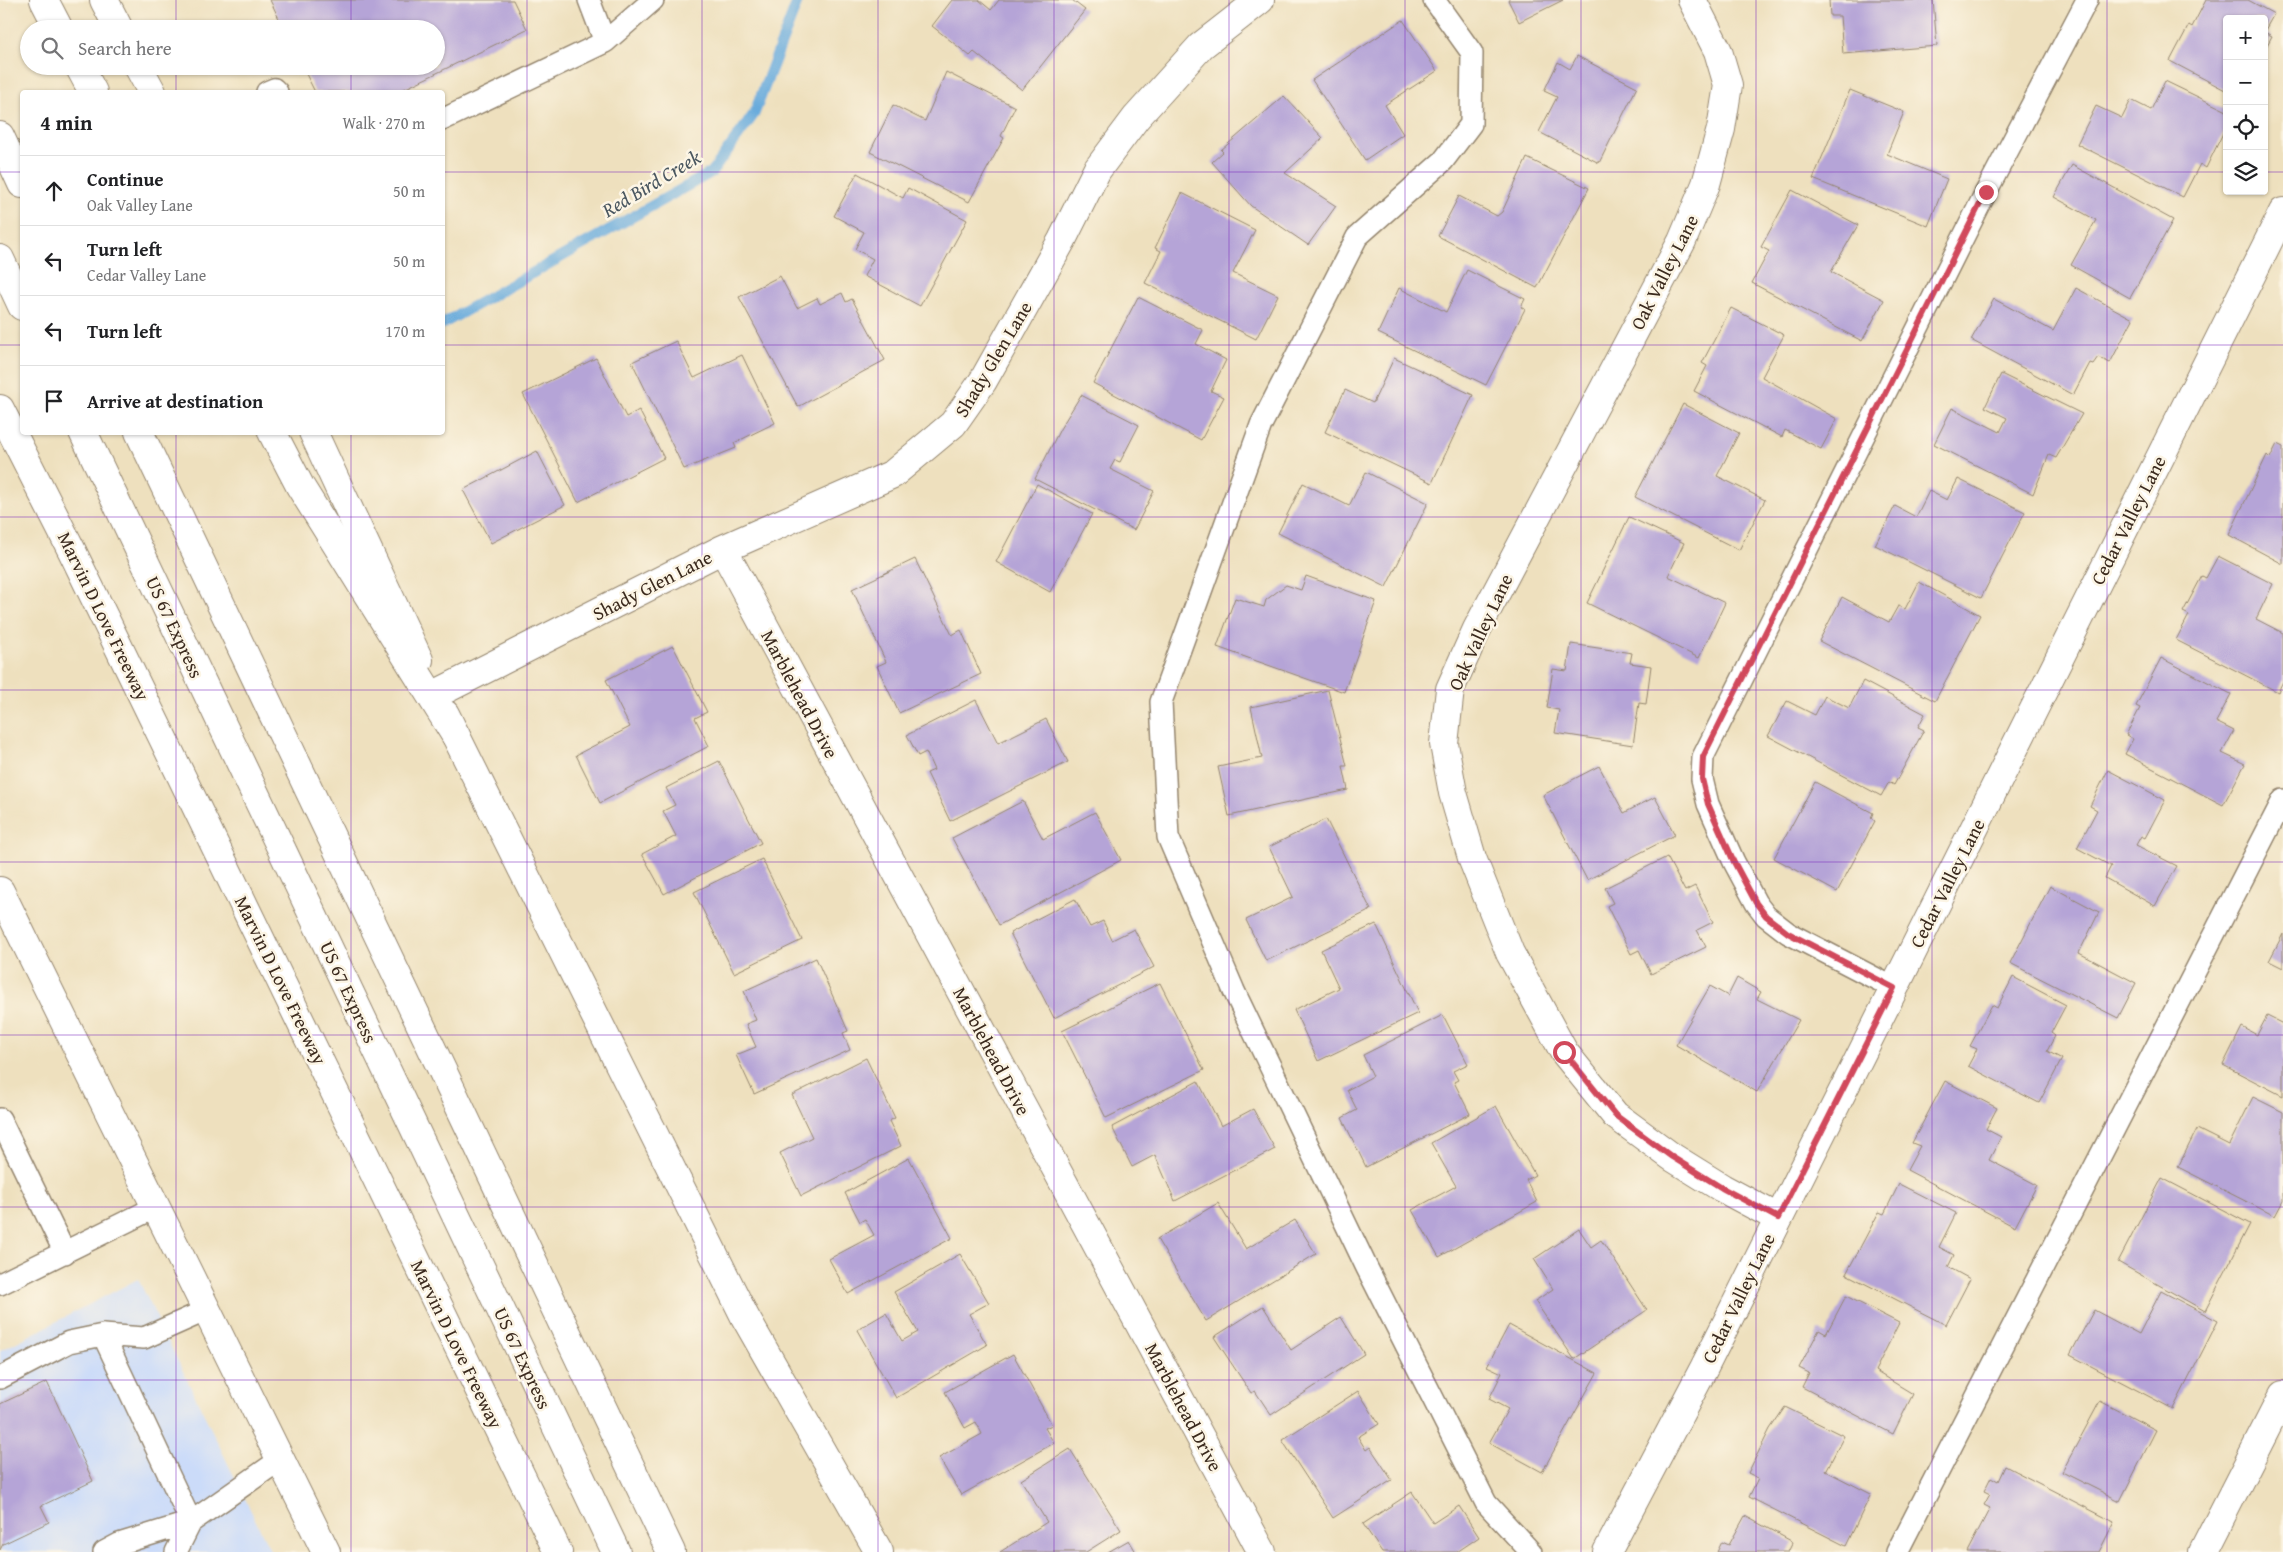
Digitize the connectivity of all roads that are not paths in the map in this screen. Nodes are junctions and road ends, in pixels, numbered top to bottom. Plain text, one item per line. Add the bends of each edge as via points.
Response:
1 (44, 0) edge
2 (104, 0) edge
3 (590, 0) edge
4 (653, 0) edge
5 (1260, 0) edge
6 (1434, 0) edge
7 (1692, 0) edge
8 (2087, 0) edge
9 (54, 20) edge
10 (114, 20) edge
11 (605, 42) junction
12 (84, 75) edge
13 (143, 75) edge
14 (92, 90) edge
15 (151, 90) edge
16 (445, 119) edge
17 (0, 136) edge
18 (20, 180) edge
19 (2283, 212) edge
20 (0, 259) edge
21 (20, 302) edge
22 (0, 409) edge
23 (84, 435) edge
24 (140, 435) edge
25 (274, 435) edge
26 (314, 435) edge
27 (722, 549) junction
28 (436, 694) junction
29 (456, 736) junction
30 (2283, 800) edge
31 (0, 891) edge
32 (1894, 988) junction
33 (0, 1119) edge
34 (156, 1207) junction
35 (1778, 1218) junction
36 (65, 1252) junction
37 (0, 1284) edge
38 (207, 1310) junction
39 (103, 1335) junction
40 (0, 1378) edge
41 (2283, 1395) edge
42 (281, 1459) junction
43 (190, 1522) junction
44 (104, 1552) edge
45 (176, 1552) edge
46 (326, 1552) edge
47 (558, 1552) edge
48 (616, 1552) edge
49 (671, 1552) edge
50 (879, 1552) edge
51 (1262, 1552) edge
52 (1532, 1552) edge
53 (1608, 1552) edge
54 (1896, 1552) edge
55 (2203, 1552) edge

1 - 9 main road
2 - 10 main road
3 - 11 lane
4 - 11 lane
5 - 27 main road, Shady Glen Lane via 1201,46 1136,118 1098,170 983,381 953,424 893,474
6 - 52 lane via 1472,53 1471,124 1443,161 1357,237 1261,425 1161,702 1168,837 1234,991 1367,1268 1486,1503
7 - 35 main road, Oak Valley Lane via 1718,51 1728,85 1721,129 1706,184 1682,240 1477,629 1450,690 1444,744 1453,793 1472,858 1510,953 1564,1052 1615,1115 1672,1157
8 - 32 lane via 1986,192 1703,757 1702,779 1708,804 1734,862 1766,916 1788,933
11 - 16 lane
12 - 14 main road
13 - 15 main road
17 - 18 main road
19 - 32 main road, Cedar Valley Lane
20 - 21 main road
22 - 47 main road, Marvin D Love Freeway
23 - 48 main road, US 67 Express
24 - 49 main road
25 - 29 main road via 300,486
26 - 28 main road
27 - 28 main road, Shady Glen Lane
27 - 51 main road, Marblehead Drive
28 - 29 main road
29 - 50 main road via 745,1317
30 - 54 lane
31 - 34 main road
32 - 35 main road, Cedar Valley Lane
33 - 36 lane
34 - 36 lane
34 - 38 main road
35 - 53 main road, Cedar Valley Lane
36 - 37 lane
38 - 39 lane via 144,1338
38 - 42 main road
39 - 40 lane via 69,1342
39 - 43 lane
41 - 55 main road
42 - 43 lane
42 - 46 main road
43 - 44 lane via 119,1544
43 - 45 lane

